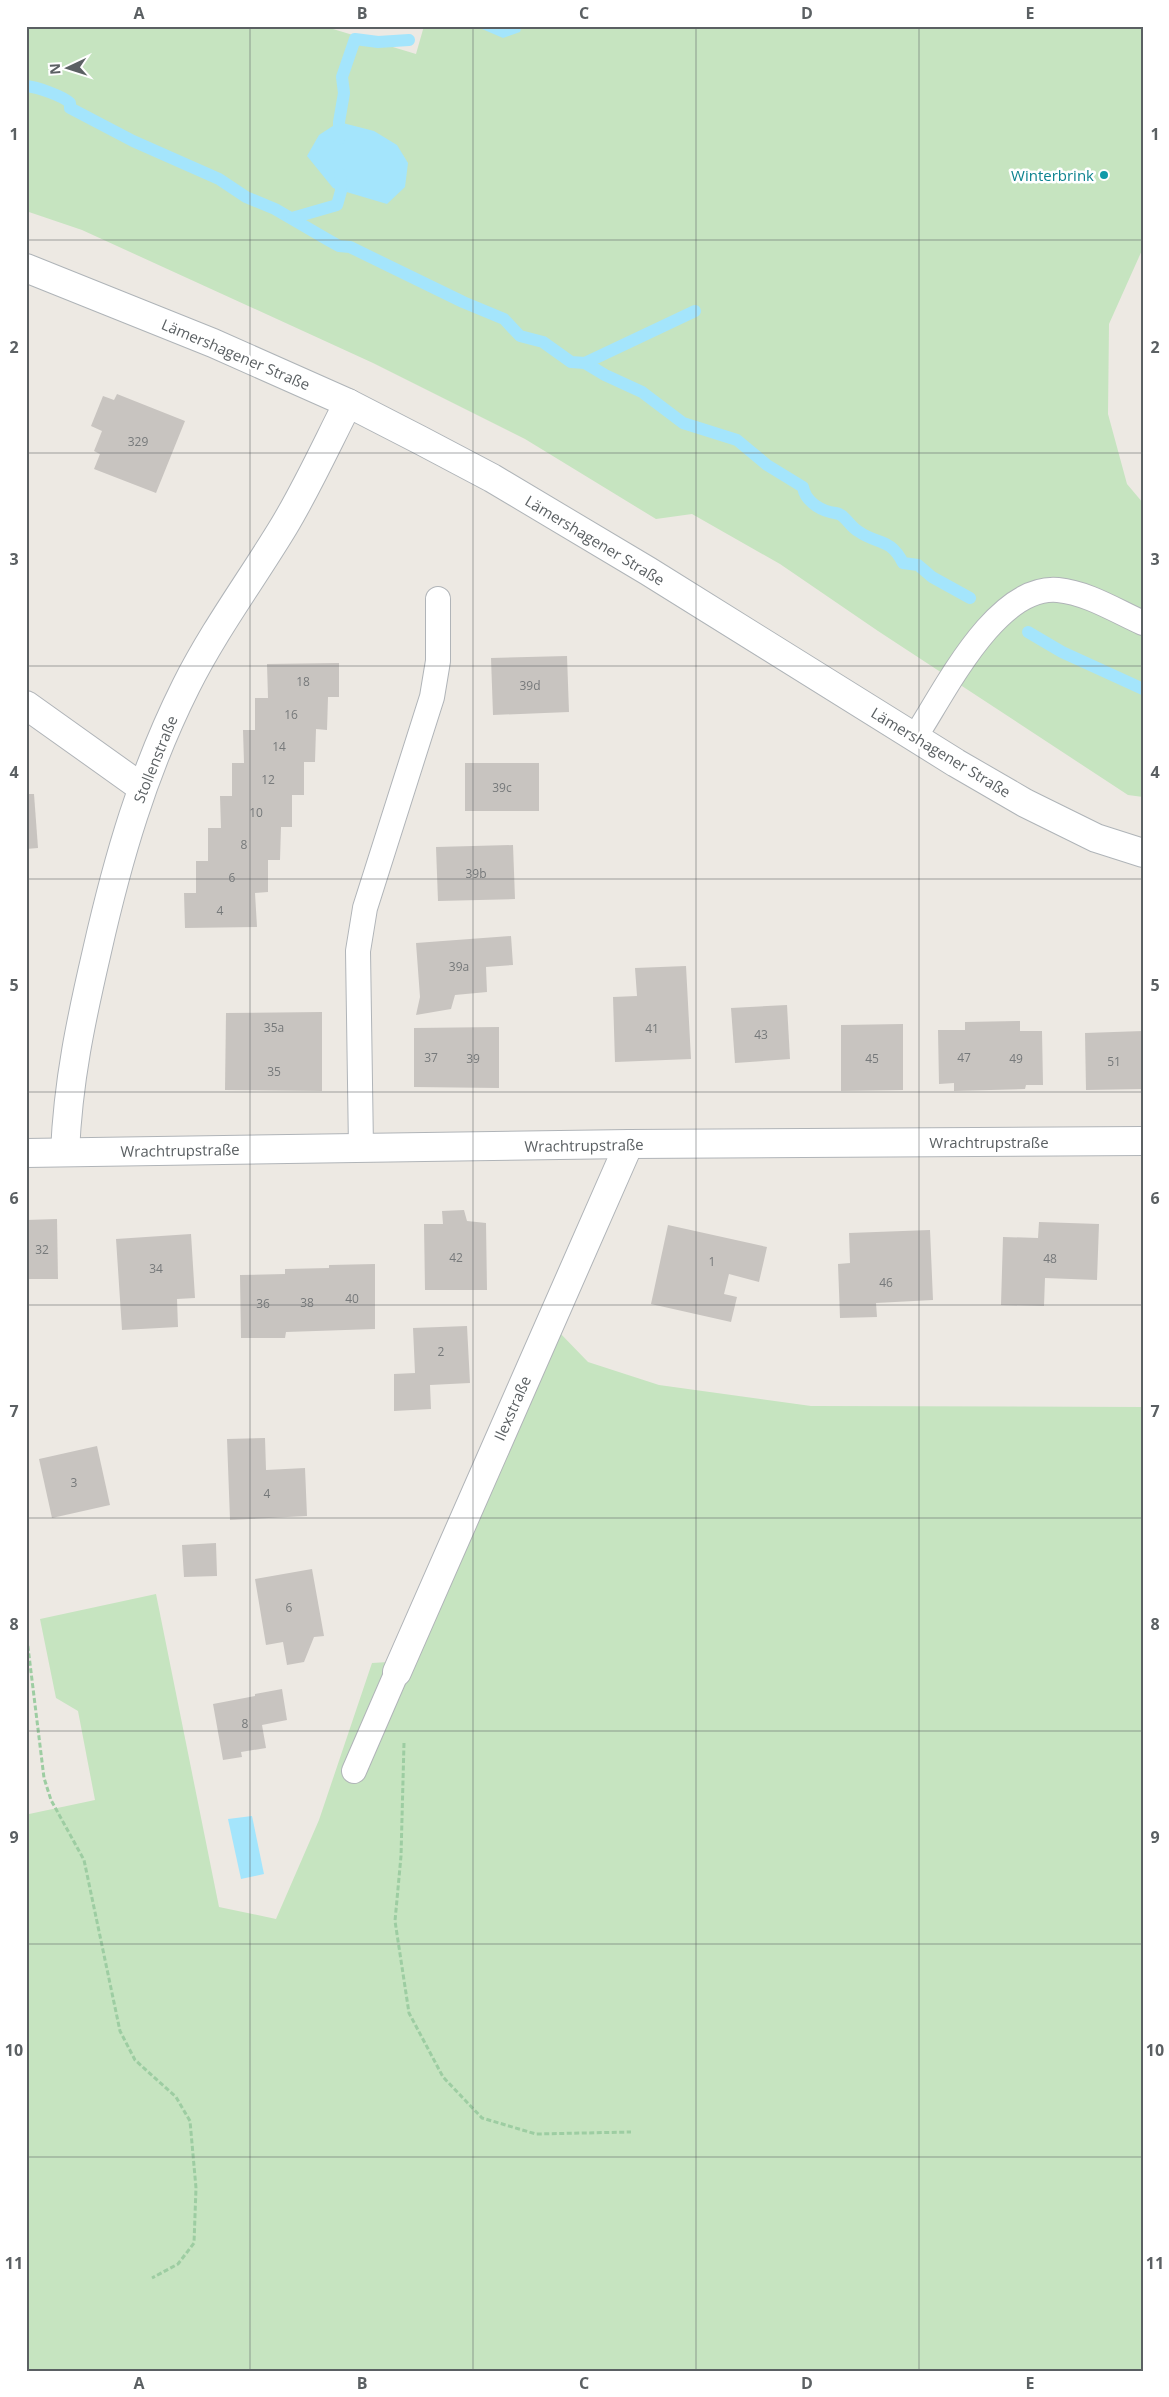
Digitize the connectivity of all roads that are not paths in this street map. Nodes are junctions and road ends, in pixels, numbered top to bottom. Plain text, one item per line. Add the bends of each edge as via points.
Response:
1 (26, 268) edge
2 (348, 402) junction
3 (438, 599) dead end
4 (1143, 623) edge
5 (26, 705) edge
6 (915, 737) junction
7 (141, 787) junction
8 (1143, 853) edge
9 (1143, 1141) edge
10 (629, 1144) junction
11 (361, 1148) junction
12 (26, 1152) edge
13 (65, 1152) junction
14 (397, 1672) joint
15 (354, 1771) dead end

1 - 2 street, Lämershagener Straße via 213,343
2 - 6 street, Lämershagener Straße via 492,478
2 - 7 street, Stollenstraße via 315,471 187,684
3 - 11 lane via 438,661 432,697 365,908 358,951
4 - 6 lane via 1084,596 1056,590 1030,594 1003,611 979,637
5 - 7 street
6 - 8 street, Lämershagener Straße via 1034,807 1096,838
7 - 13 street, Stollenstraße via 122,846 76,1044 67,1105
9 - 10 street, Wrachtrupstraße
10 - 11 street, Wrachtrupstraße
10 - 14 street, Ilexstraße
11 - 13 street, Wrachtrupstraße
12 - 13 street, Wrachtrupstraße
14 - 15 lane

